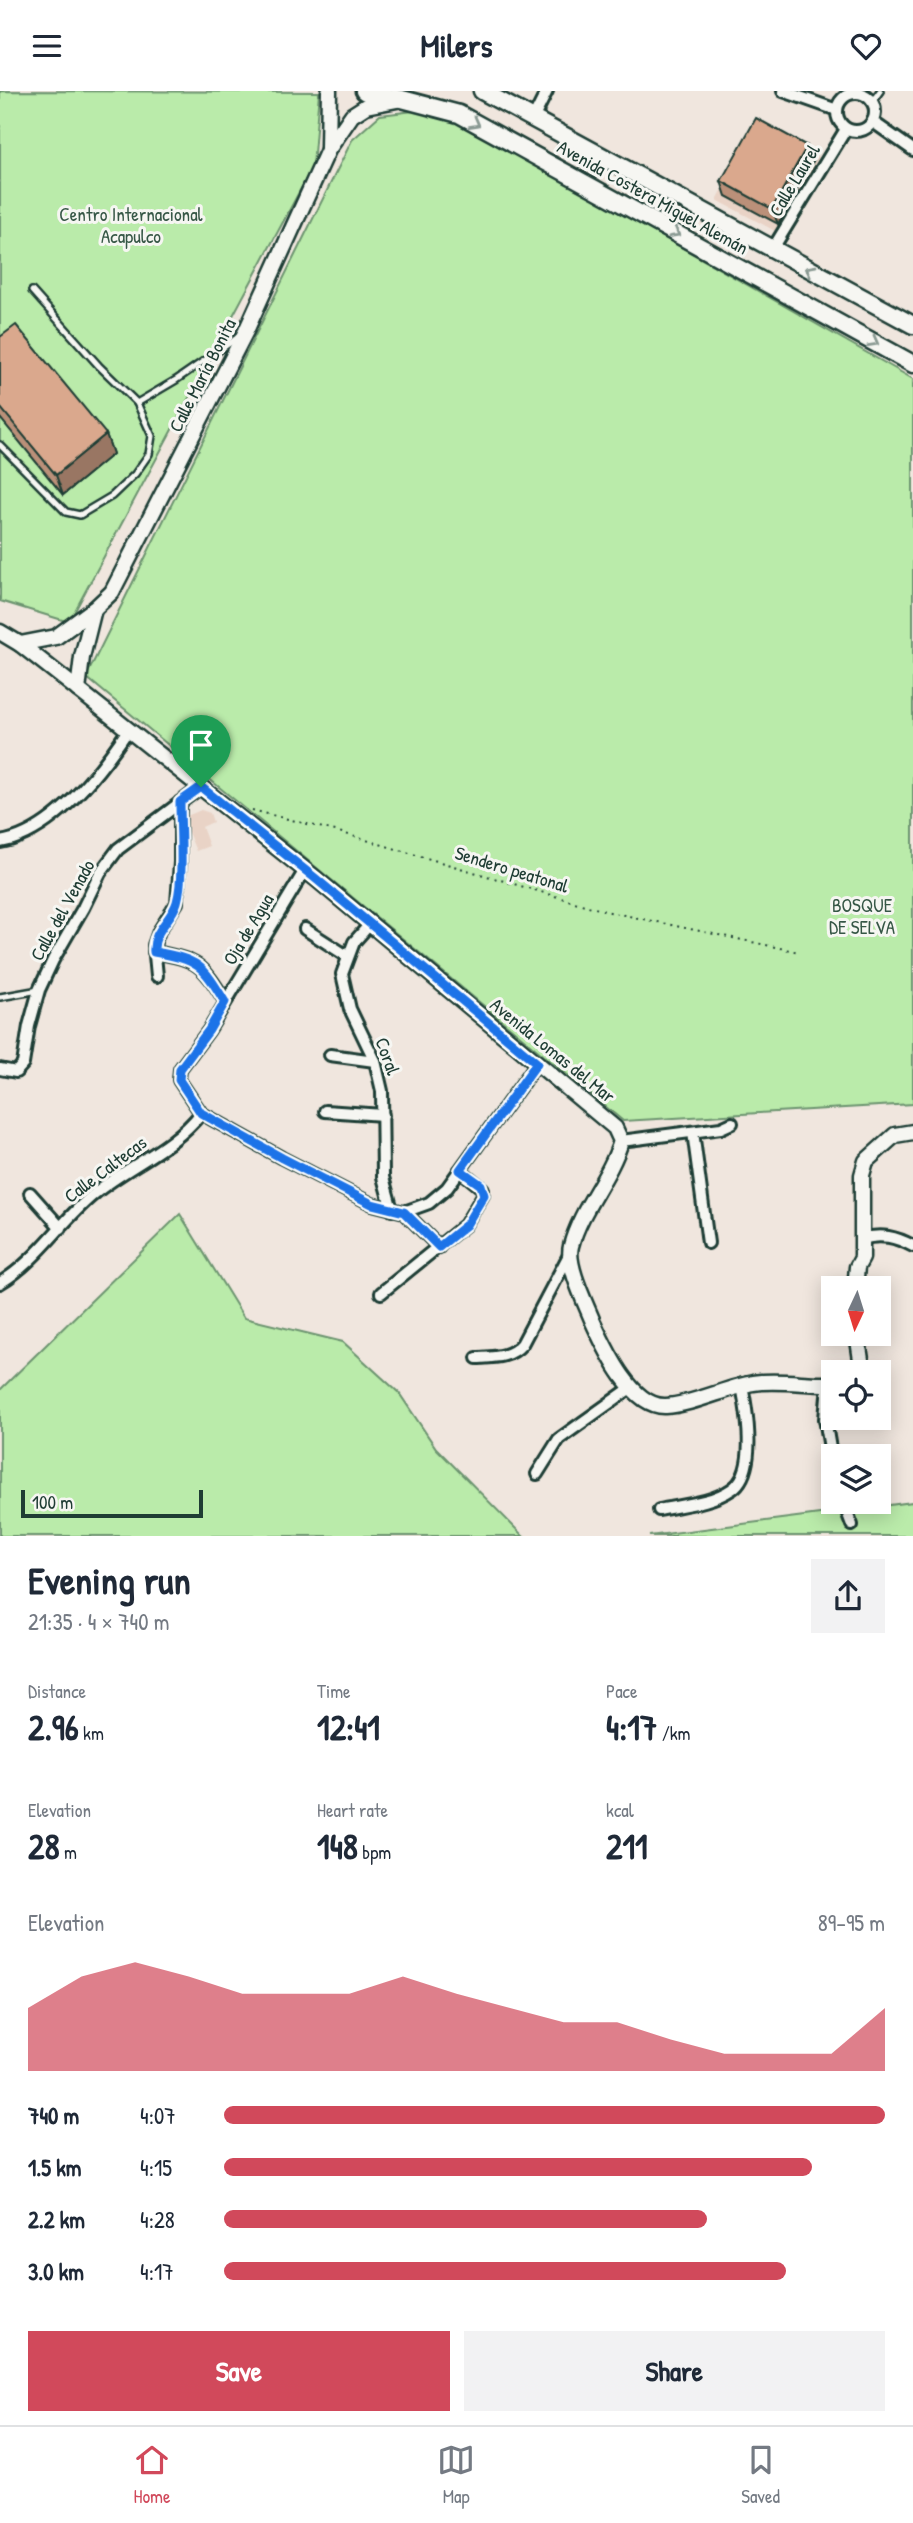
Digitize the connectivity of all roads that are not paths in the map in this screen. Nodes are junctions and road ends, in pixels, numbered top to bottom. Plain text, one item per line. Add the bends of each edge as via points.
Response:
1 (329, 91) edge
2 (363, 91) edge
3 (418, 91) edge
4 (482, 91) edge
5 (547, 91) edge
6 (783, 91) edge
7 (880, 91) edge
8 (849, 92) edge
9 (402, 99) junction
10 (872, 102) junction
11 (837, 110) junction
12 (533, 119) junction
13 (873, 122) junction
14 (846, 129) junction
15 (328, 149) junction
16 (913, 150) edge
17 (772, 250) junction
18 (32, 291) dead end
19 (913, 325) edge
20 (246, 331) junction
21 (913, 364) edge
22 (137, 403) junction
23 (0, 445) edge
24 (94, 609) junction
25 (0, 632) edge
26 (20, 644) junction
27 (78, 689) junction
28 (128, 730) junction
29 (201, 787) junction
30 (180, 802) junction
31 (0, 842) edge
32 (305, 870) junction
33 (370, 924) junction
34 (305, 929) dead end
35 (154, 952) junction
36 (347, 956) junction
37 (157, 976) dead end
38 (39, 991) junction
39 (0, 997) edge
40 (225, 1002) junction
41 (330, 1055) dead end
42 (375, 1061) junction
43 (537, 1063) junction
44 (0, 1069) edge
45 (325, 1111) dead end
46 (201, 1113) junction
47 (383, 1115) junction
48 (732, 1123) dead end
49 (692, 1132) junction
50 (913, 1132) edge
51 (621, 1141) junction
52 (460, 1170) junction
53 (30, 1193) dead end
54 (392, 1210) junction
55 (404, 1212) junction
56 (61, 1227) junction
57 (862, 1238) junction
58 (708, 1243) dead end
59 (913, 1246) edge
60 (439, 1247) junction
61 (570, 1253) junction
62 (856, 1276) edge
63 (0, 1283) edge
64 (381, 1293) dead end
65 (477, 1358) dead end
66 (821, 1385) edge
67 (742, 1386) junction
68 (632, 1387) junction
69 (537, 1473) dead end
70 (659, 1510) dead end
71 (848, 1514) edge
72 (852, 1525) dead end

1 - 15 main road, Calle María Bonita
2 - 9 main road, Avenida Costera Miguel Alemán
3 - 9 main road
4 - 12 main road, Avenida Costera Miguel Alemán
5 - 12 street
6 - 11 street
7 - 10 lane
8 - 10 street via 863,94
8 - 11 street
9 - 15 main road, Calle María Bonita via 366,106 352,115
9 -> 21 main road, Avenida Costera Miguel Alemán via 459,114
10 - 13 street
11 - 14 street
12 - 17 main road, Avenida Costera Miguel Alemán
13 - 14 street via 866,129
13 - 16 street
14 - 17 street, Calle Laurel
15 - 20 main road, Calle María Bonita
19 -> 17 main road, Avenida Costera Miguel Alemán
18 - 22 lane
20 - 22 lane
20 - 24 main road, Calle María Bonita via 112,592
22 - 23 lane via 152,436 149,454 112,496 80,515 66,512
24 - 26 main road, Calle María Bonita via 56,637
24 - 27 main road, Calle María Bonita
25 - 26 main road, Avenida Lomas del Mar
26 - 27 main road, Avenida Lomas del Mar
27 - 28 main road, Avenida Lomas del Mar
28 - 29 main road, Avenida Lomas del Mar
28 - 31 street via 102,767 52,819
29 - 30 street, Calle del Venado
29 - 32 main road, Avenida Lomas del Mar
30 - 35 street via 177,903 159,931
30 - 38 street, Calle del Venado via 118,849 100,873
32 - 33 main road, Avenida Lomas del Mar
32 - 40 street, Oja de Agua
33 - 36 street
33 - 43 main road, Avenida Lomas del Mar
34 - 36 street
35 - 37 street
35 - 40 street via 183,957 206,971
36 - 42 street, Coral via 344,989
38 - 39 lane
38 - 44 street, Calle del Venado via 23,1064 16,1072
40 - 46 street, Oja de Agua via 180,1069 179,1080
41 - 42 street
42 - 47 street, Coral
43 - 51 main road, Avenida Lomas del Mar via 607,1120
43 - 52 street
45 - 47 street
46 - 54 street via 372,1204
46 - 56 street, Calle Caltecas via 188,1129 97,1192
47 - 54 street, Coral via 383,1177
48 - 49 street
49 - 51 street
49 - 58 street
50 - 57 main road via 895,1135 866,1161
51 - 61 main road
52 - 55 street via 429,1203
52 - 60 street via 481,1185 484,1195 466,1225
53 - 56 street
54 - 55 street
55 - 60 street
56 - 63 street, Calle Caltecas via 37,1255
57 - 59 street via 898,1238
57 - 62 main road
60 - 64 street
61 - 65 street via 515,1352
61 - 68 main road via 603,1343
66 - 67 main road
67 - 68 main road via 664,1406 641,1397
67 - 70 street via 750,1427 747,1456 735,1488 720,1496
68 - 69 street via 559,1439
71 - 72 street

